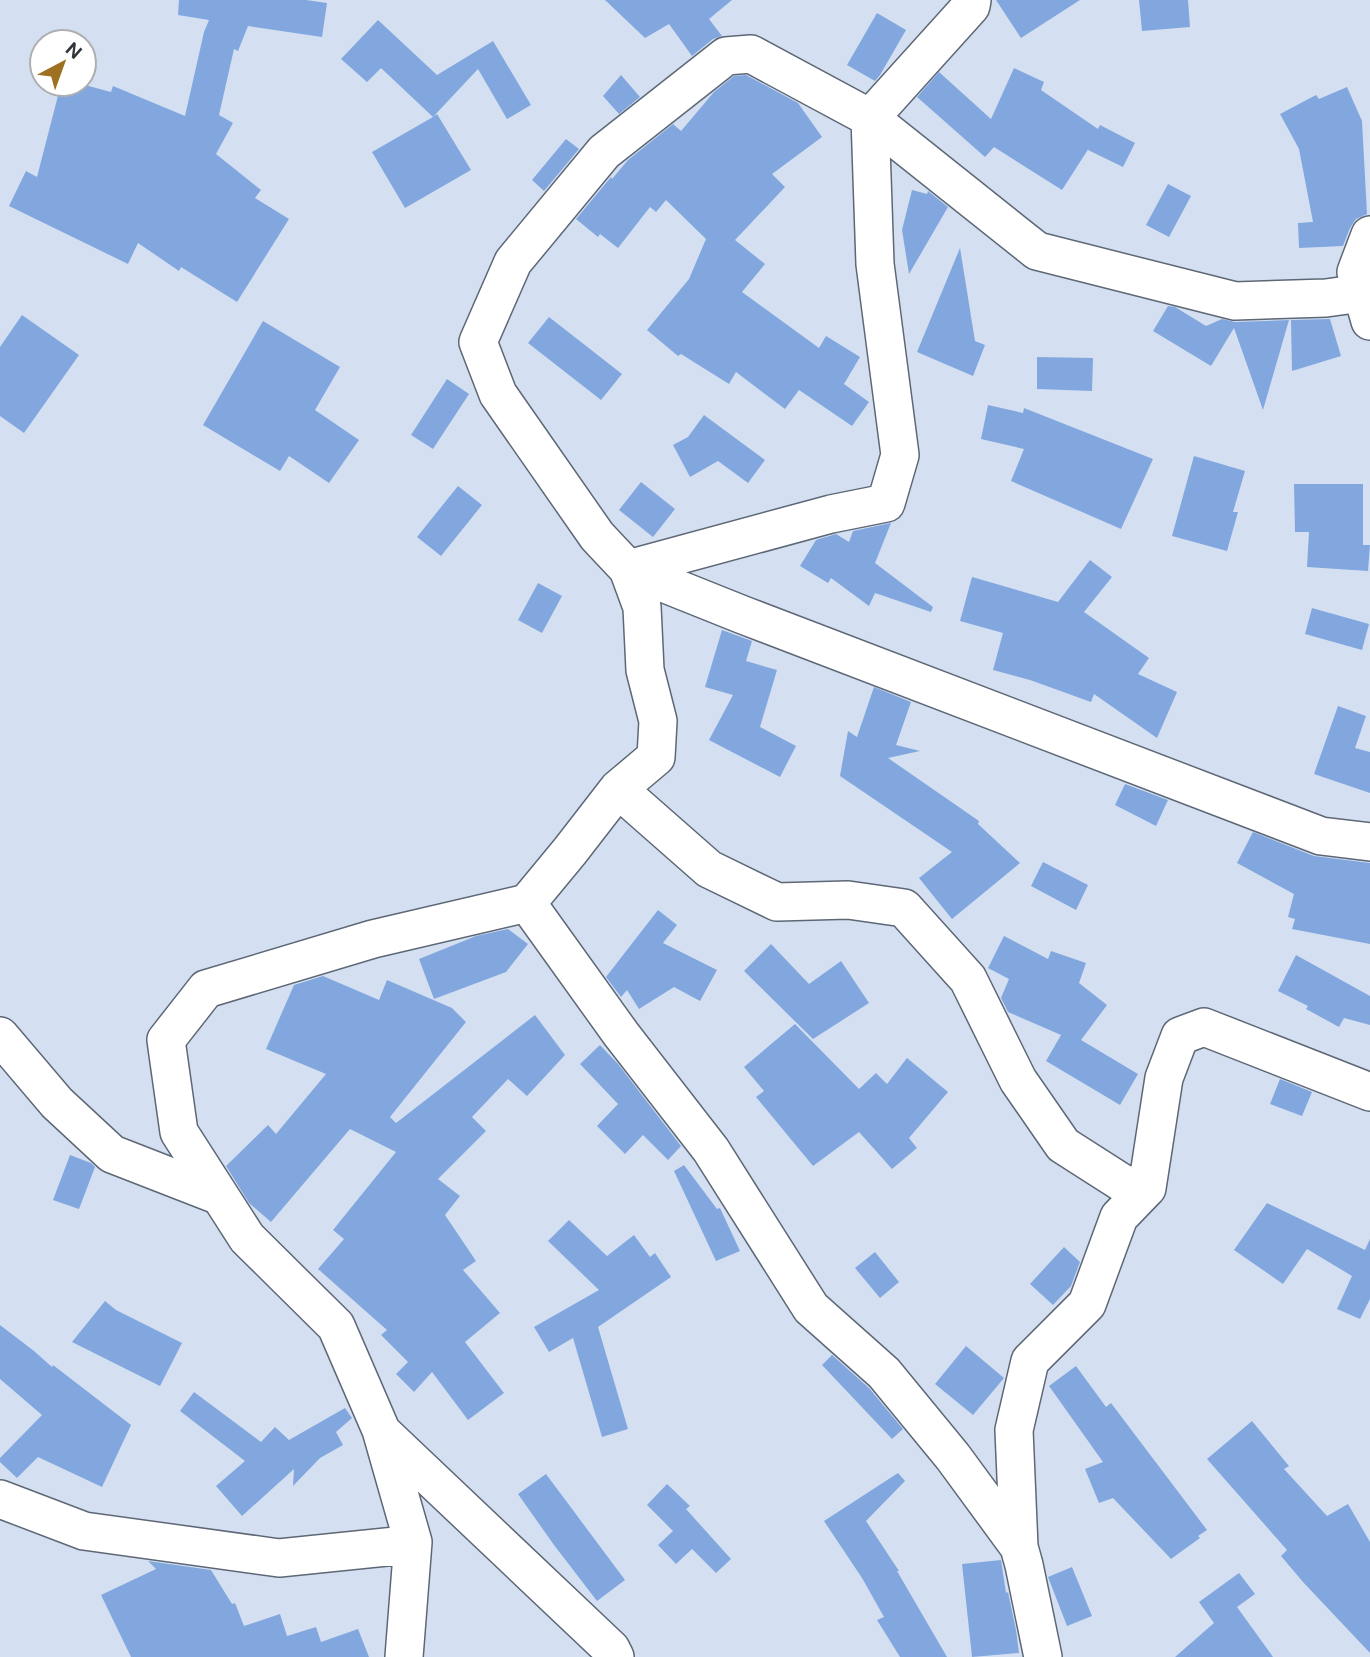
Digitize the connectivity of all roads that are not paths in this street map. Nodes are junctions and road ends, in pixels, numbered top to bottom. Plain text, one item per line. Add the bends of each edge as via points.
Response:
1 (972, 0) edge
2 (870, 118) junction
3 (1370, 235) edge
4 (1366, 307) edge
5 (628, 569) junction
6 (618, 789) junction
7 (1370, 842) edge
8 (527, 903) junction
9 (0, 1035) edge
10 (1370, 1091) edge
11 (1147, 1188) junction
12 (220, 1196) junction
13 (380, 1430) junction
14 (0, 1499) edge
15 (413, 1542) junction
16 (1019, 1547) junction
17 (404, 1657) edge
18 (615, 1657) edge
19 (1043, 1657) edge

1 - 2 street
2 - 4 street via 1037,251 1235,301 1326,298
2 - 5 street via 875,264 900,455 886,503
2 - 5 street via 751,54 726,56 604,152 513,262 478,342 498,394 597,536
3 - 4 street via 1356,272
5 - 6 street via 642,607 645,670 658,721 656,757
5 - 7 street via 1321,836
6 - 8 street
6 - 11 street via 709,869 777,902 848,900 904,908 968,979 1018,1080 1063,1145 1124,1184
8 - 12 street via 373,939 206,989 166,1041 178,1132
8 - 16 street via 711,1150 811,1308 884,1373
9 - 12 street via 57,1103 112,1154
10 - 11 street via 1203,1027 1180,1036 1164,1078
11 - 16 street via 1119,1217 1087,1304 1030,1361 1014,1430
12 - 13 street via 247,1238 335,1326
13 - 15 street
13 - 18 street
14 - 15 street via 84,1531 279,1558
15 - 17 street
16 - 19 street

